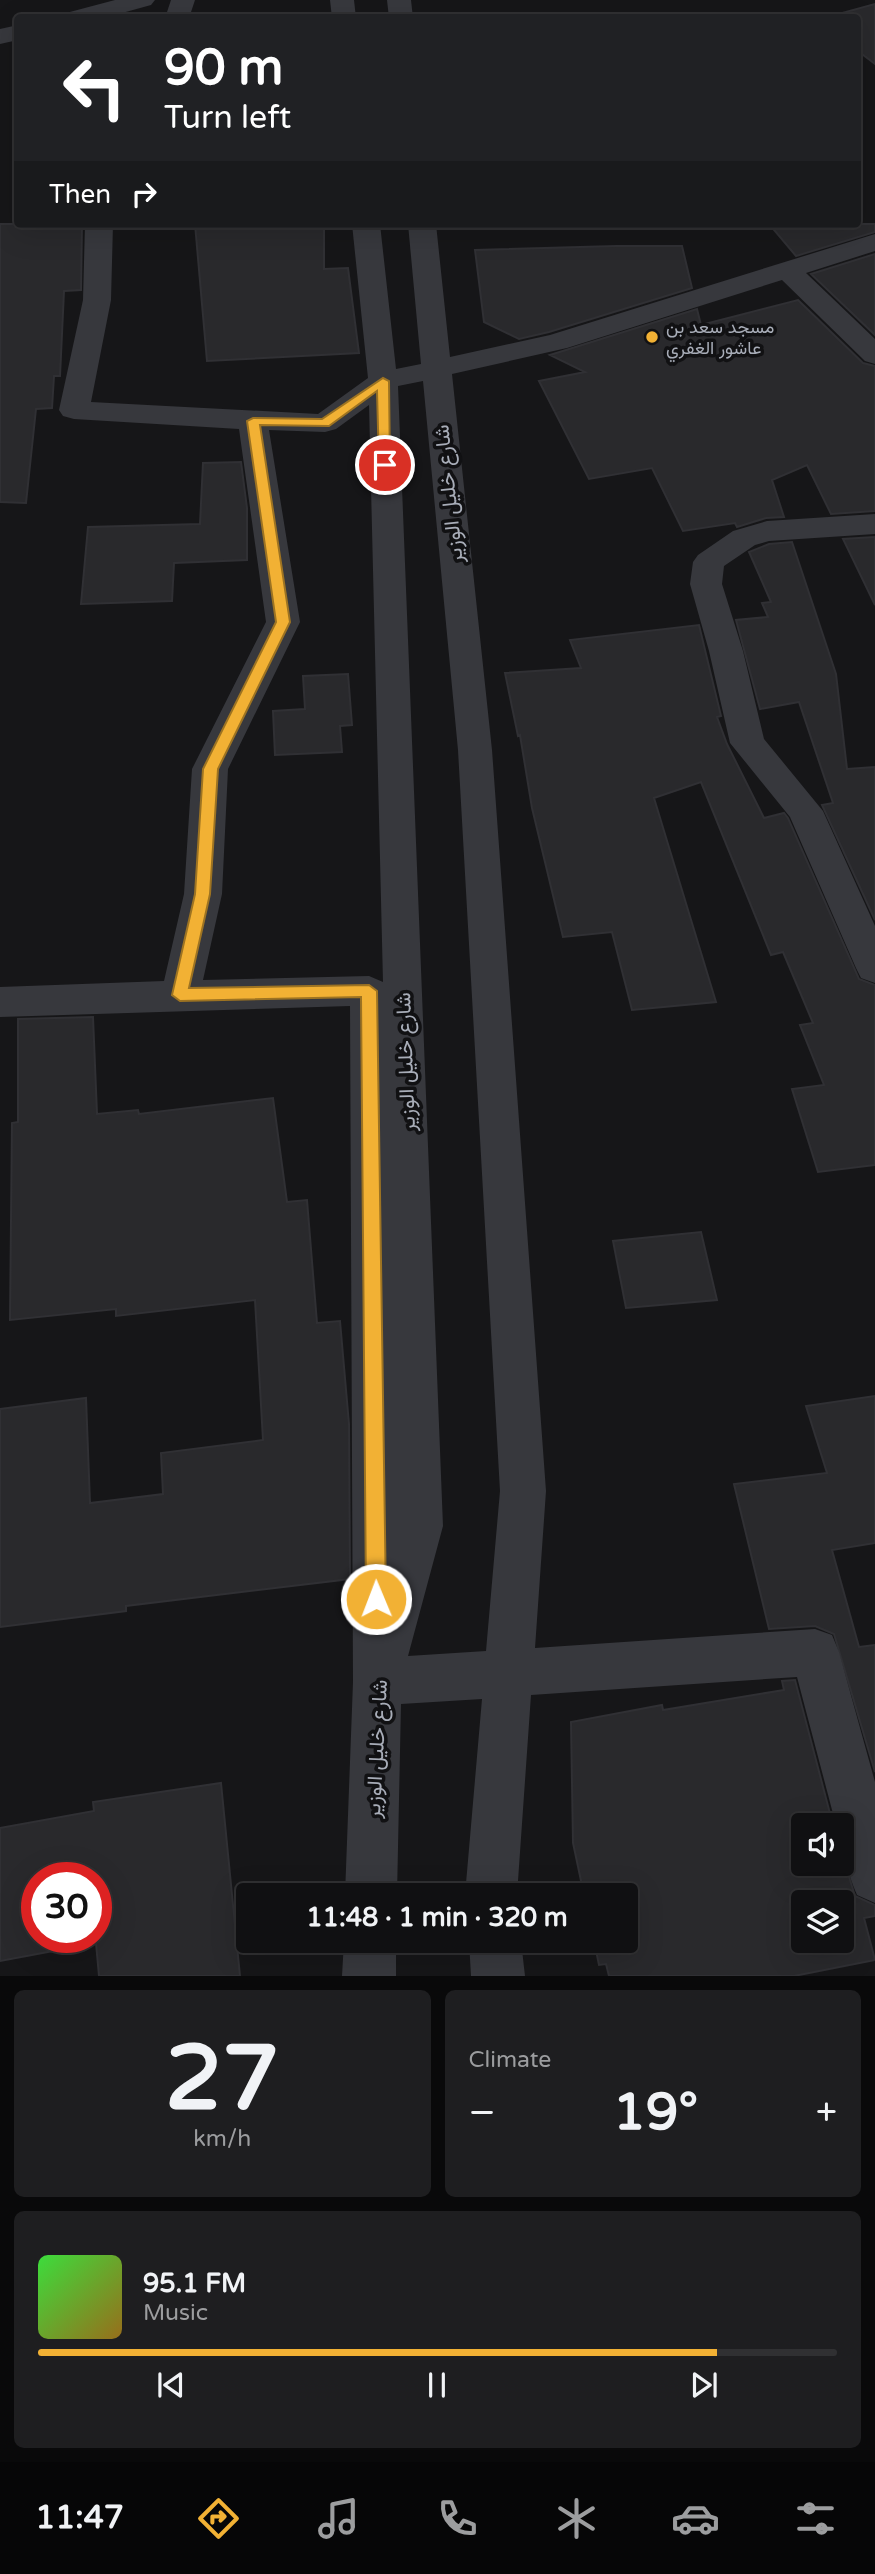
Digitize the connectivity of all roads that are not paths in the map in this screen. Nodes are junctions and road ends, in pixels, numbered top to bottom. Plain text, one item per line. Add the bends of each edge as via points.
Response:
1 (143, 0) edge
2 (89, 14) edge
3 (99, 228) edge
4 (366, 228) edge
5 (422, 228) edge
6 (875, 242) edge
7 (787, 270) junction
8 (875, 355) edge
9 (436, 369) junction
10 (383, 381) junction
11 (253, 421) junction
12 (875, 524) edge
13 (867, 968) edge
14 (180, 995) junction
15 (0, 1003) edge
16 (509, 1673) junction
17 (377, 1682) junction
18 (875, 1877) edge
19 (371, 1883) edge
20 (492, 1883) edge
21 (370, 1953) edge
22 (496, 1953) edge
23 (369, 1976) edge
24 (498, 1976) edge

1 - 2 street
3 - 11 street via 96,300 74,410
4 - 10 street, شارع خليل الوزير
5 - 9 street, شارع خليل الوزير
6 - 7 street
7 - 8 street
7 - 9 street via 557,342
9 - 10 street
9 - 16 street, شارع خليل الوزير via 475,750 523,1491
10 - 11 street via 325,423
10 - 17 street, شارع خليل الوزير via 420,1526
11 - 14 street via 283,622 210,769 203,894
12 - 13 street via 767,531 744,538 709,562 706,584 747,743 805,811
14 - 15 street
14 - 17 street via 369,991
16 - 17 street
16 - 18 street via 815,1652
16 - 20 street, شارع خليل الوزير
17 - 19 street, شارع خليل الوزير
21 - 23 street
22 - 24 street

